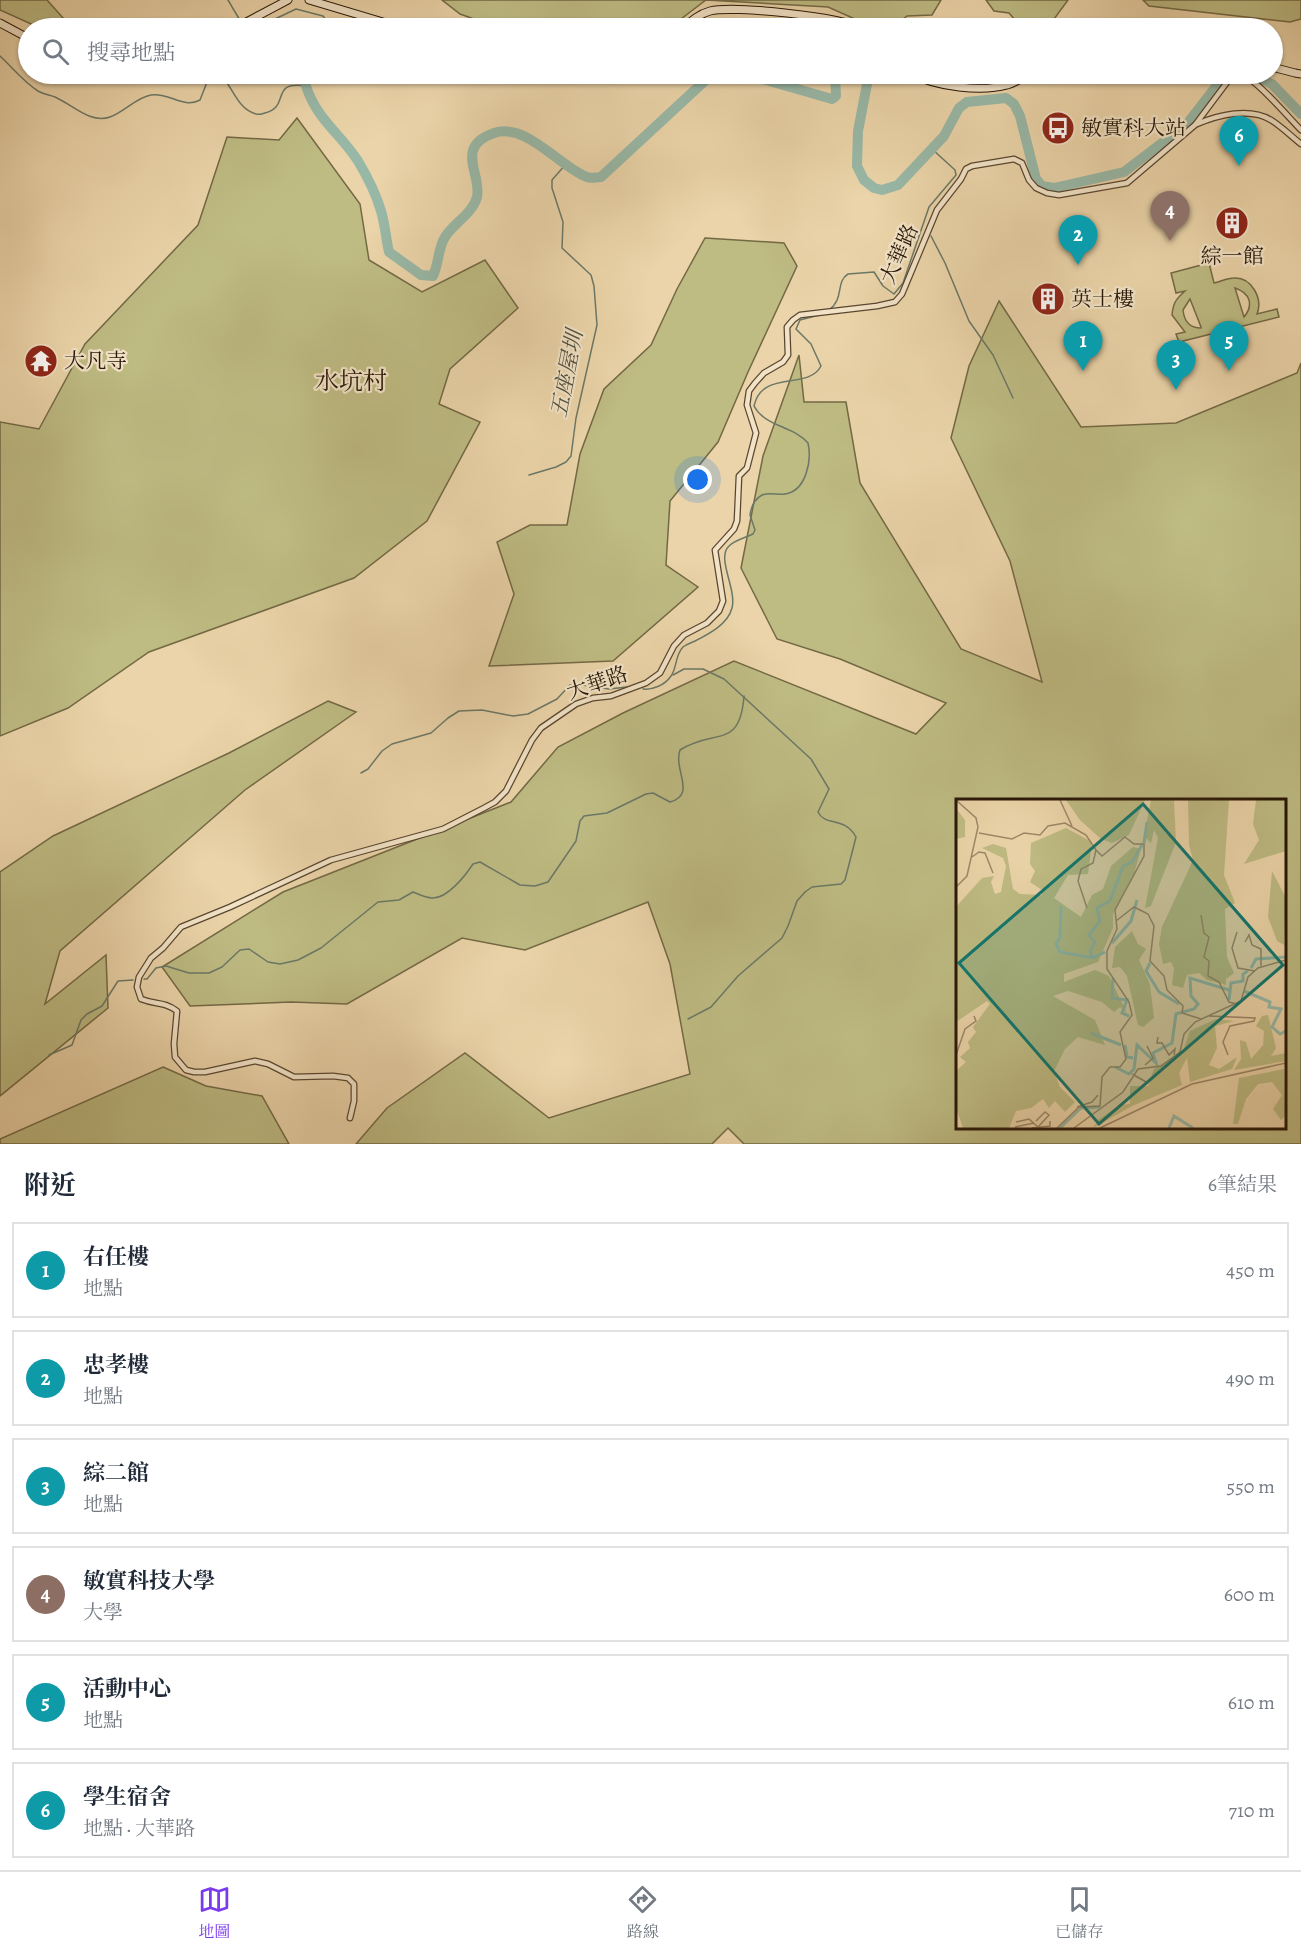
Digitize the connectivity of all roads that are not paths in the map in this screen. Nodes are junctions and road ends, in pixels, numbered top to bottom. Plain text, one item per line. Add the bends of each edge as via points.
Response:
1 (288, 0) edge
2 (309, 0) edge
3 (255, 18) edge
4 (369, 18) edge
5 (696, 18) edge
6 (820, 18) edge
7 (0, 23) edge
8 (18, 33) edge
9 (1283, 70) edge
10 (1301, 74) edge
11 (941, 84) edge
12 (1008, 84) edge
13 (1226, 84) edge
14 (1256, 84) edge
15 (1195, 125) junction
16 (1301, 130) edge
17 (1301, 144) edge
18 (350, 1118) dead end

1 - 3 street
2 - 4 street
5 - 6 street via 723,9
7 - 8 street
9 - 10 street
11 - 12 street via 984,87
13 - 15 street, 大華路
14 - 16 street, 大華路
15 - 17 street, 大華路 via 1216,116 1255,115 1270,119
15 - 18 street, 大華路 via 1127,183 1059,195 1036,188 1022,163 1014,159 966,169 937,210 902,294 895,302 800,315 787,327 788,355 749,391 747,405 756,433 747,468 739,476 737,521 715,550 723,601 719,612 684,635 660,673 621,693 576,704 541,728 506,791 495,802 443,829 331,860 181,927 151,958 137,987 141,999 166,1003 177,1011 175,1057 186,1070 205,1072 255,1061 294,1077 348,1078 354,1084

